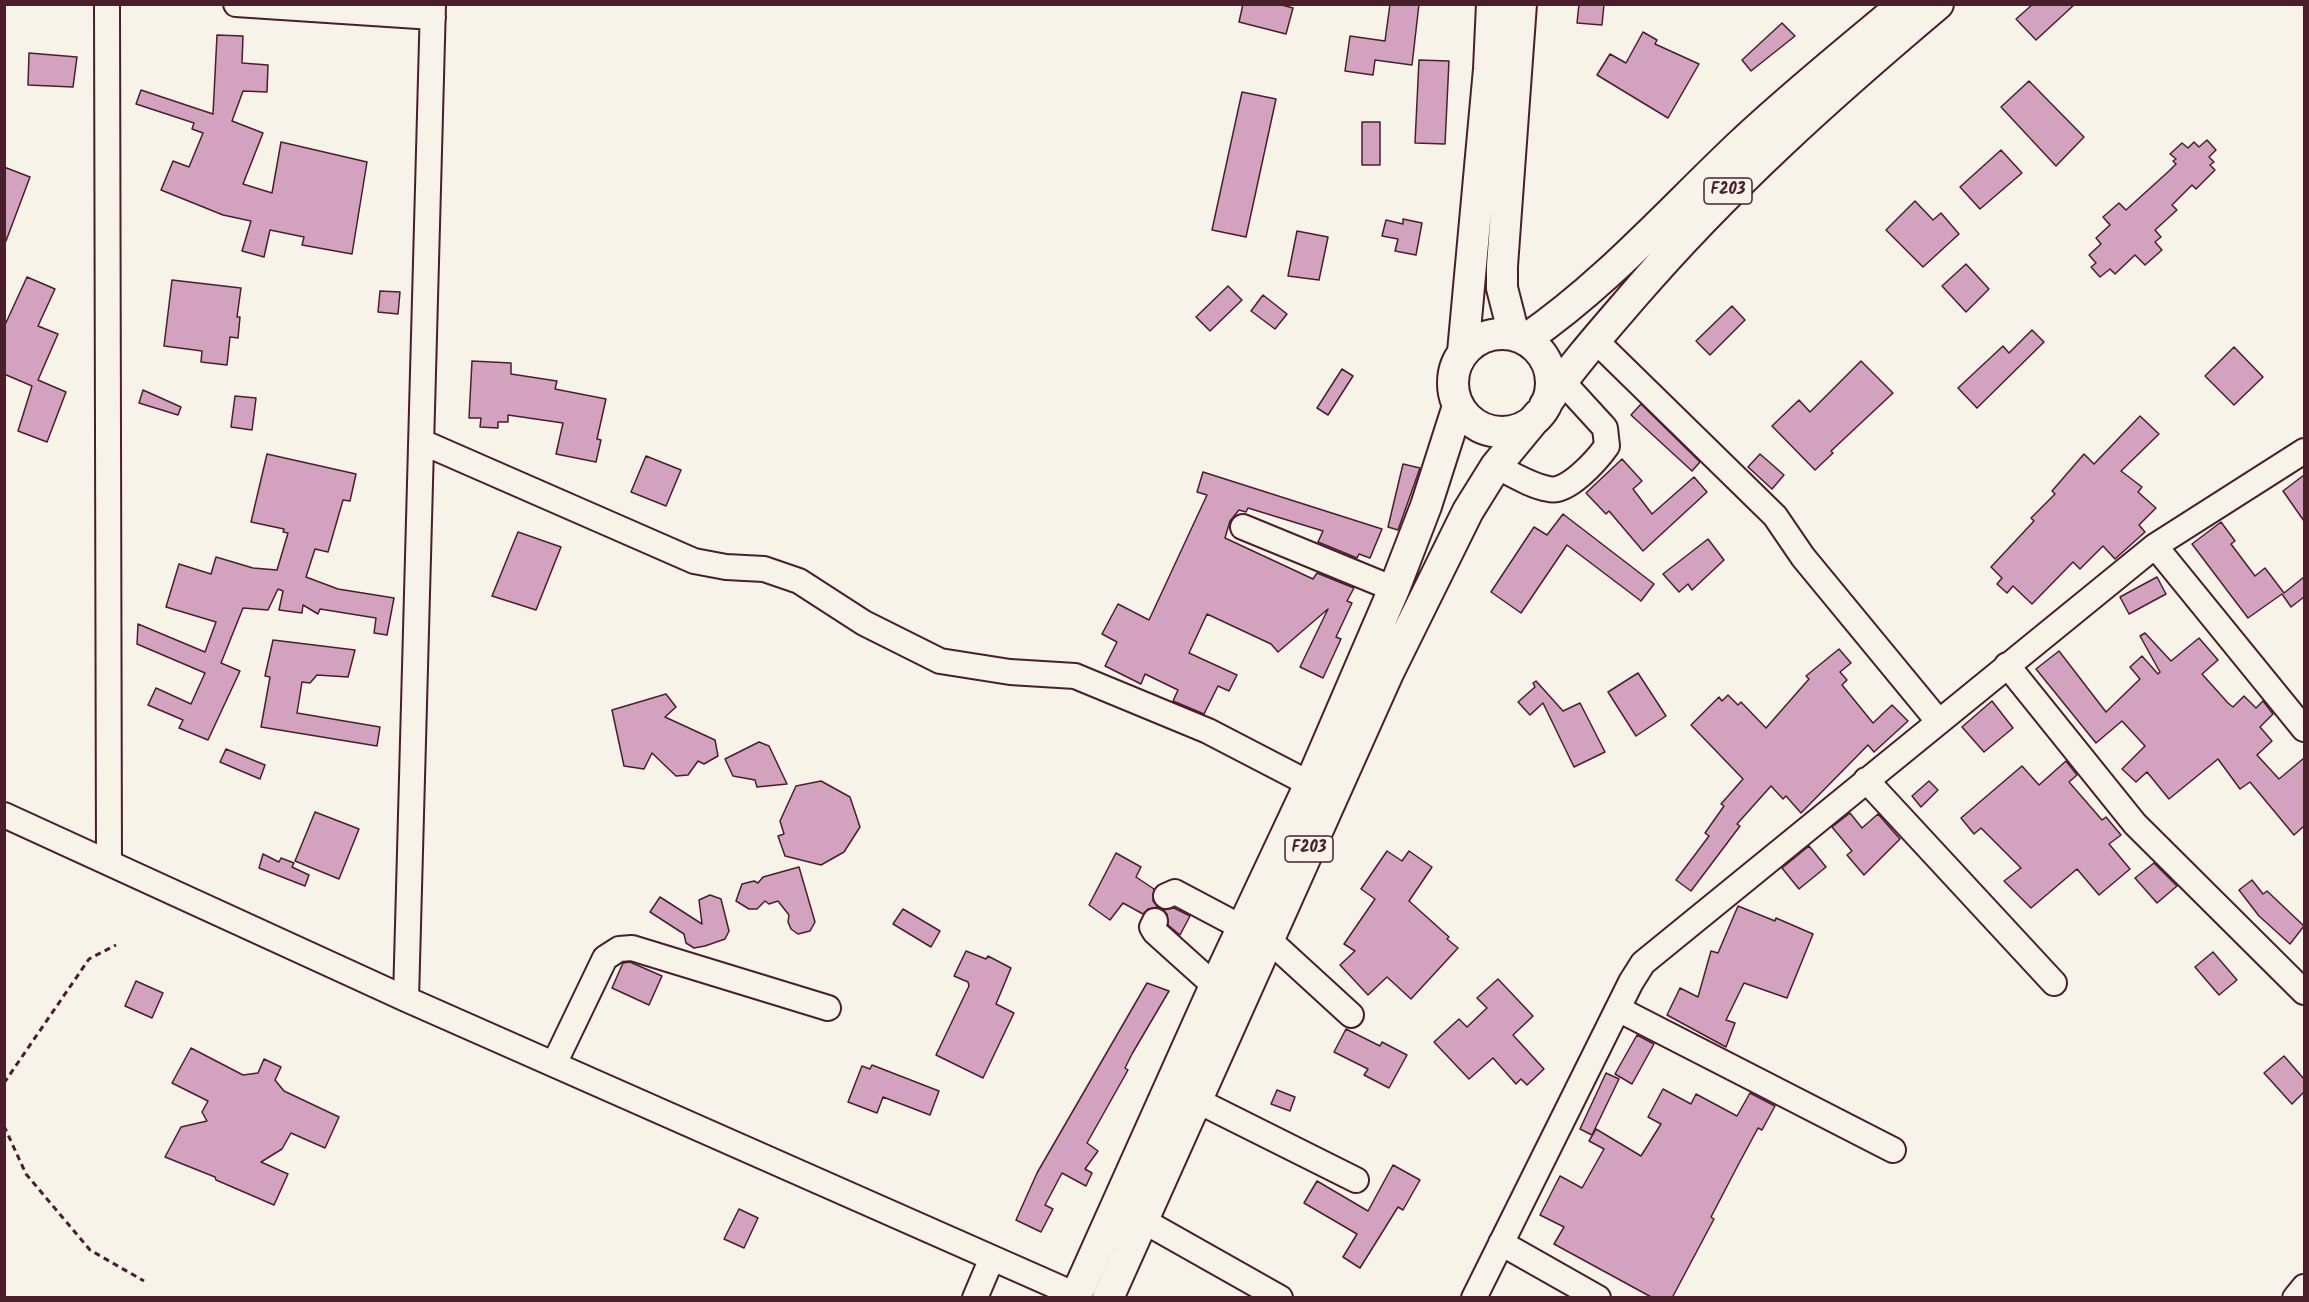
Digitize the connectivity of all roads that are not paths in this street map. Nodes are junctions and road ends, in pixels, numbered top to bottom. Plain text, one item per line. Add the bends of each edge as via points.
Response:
1 (107, 4) edge
2 (236, 4) edge
3 (1492, 4) edge
4 (1521, 4) edge
5 (1904, 4) edge
6 (1938, 4) edge
7 (433, 11) edge
8 (1520, 337) junction
9 (1595, 340) junction
10 (1463, 352) junction
11 (1548, 401) junction
12 (1458, 406) junction
13 (422, 442) junction
14 (2304, 451) edge
15 (1496, 466) junction
16 (1243, 527) dead end
17 (2155, 546) junction
18 (1394, 590) junction
19 (2007, 665) junction
20 (1939, 722) junction
21 (2304, 729) edge
22 (1866, 780) junction
23 (1310, 784) junction
24 (4, 815) edge
25 (110, 862) junction
26 (1166, 896) dead end
27 (1155, 921) dead end
28 (1241, 927) junction
29 (1268, 939) junction
30 (2054, 983) dead end
31 (1215, 986) junction
32 (2304, 992) edge
33 (406, 999) junction
34 (828, 1008) dead end
35 (1618, 1009) junction
36 (1351, 1015) dead end
37 (554, 1064) junction
38 (1196, 1100) junction
39 (1893, 1150) dead end
40 (1356, 1180) dead end
41 (1142, 1220) junction
42 (1501, 1243) junction
43 (992, 1258) junction
44 (2304, 1287) edge
45 (1075, 1296) edge
46 (975, 1298) edge
47 (1108, 1298) edge
48 (1280, 1298) edge
49 (1474, 1298) edge
50 (1598, 1298) edge
51 (2295, 1298) edge

1 - 25 street
2 - 7 street
3 - 10 main road
4 - 8 main road via 1502,266 1502,288
5 - 8 main road, F203 via 1742,143 1584,298
6 - 9 main road, F203 via 1838,88 1731,188
7 - 13 street
8 - 10 main road via 1503,333 1481,338
8 - 11 main road via 1536,347 1549,368
9 - 11 main road, F203
9 - 20 street via 1775,516 1803,557
10 - 12 main road via 1454,368 1452,388
11 - 12 main road via 1526,425 1495,432 1467,418
11 - 15 main road, F203
11 - 15 street via 1605,428 1607,446 1597,461 1563,488 1550,490
12 - 18 main road, F203
13 - 23 street via 693,561 764,569 799,581 864,623 940,661 1010,672 1075,676 1208,731
13 - 33 street
14 - 17 street
15 - 29 main road, F203 via 1468,511 1388,673
16 - 18 street
17 - 19 street
17 - 21 street
18 - 23 main road, F203
19 - 20 street
19 - 32 street via 2135,824
20 - 22 street
22 - 30 street
22 - 35 street via 1659,947 1643,963
23 - 28 main road, F203
24 - 25 street
25 - 33 street
26 - 28 street via 1175,892
27 - 31 street via 1155,932
28 - 31 main road, F203
29 - 36 street
29 - 38 main road, F203
31 - 45 main road, F203
33 - 37 street
34 - 37 street via 632,948 619,949 605,958
35 - 39 street
35 - 42 street
37 - 43 street
38 - 40 street
38 - 41 main road, F203
41 - 47 main road, F203
41 - 48 street
42 - 49 street
42 - 50 street
43 - 45 street
43 - 46 street
44 - 51 street

